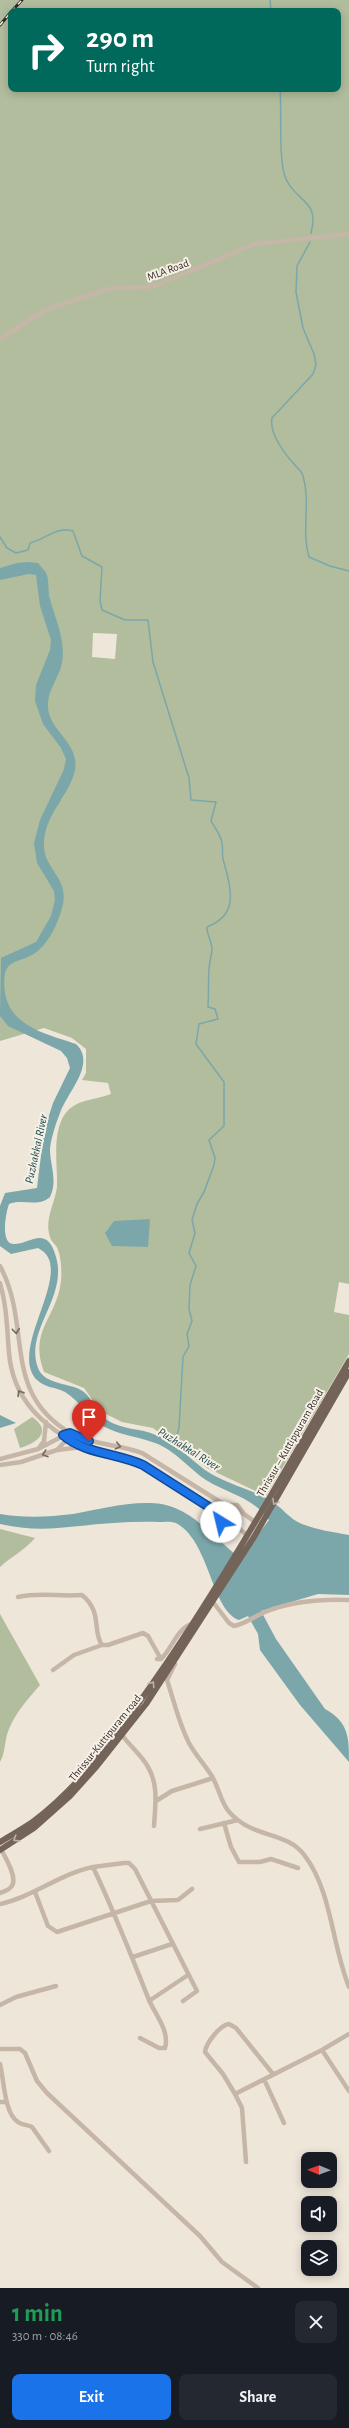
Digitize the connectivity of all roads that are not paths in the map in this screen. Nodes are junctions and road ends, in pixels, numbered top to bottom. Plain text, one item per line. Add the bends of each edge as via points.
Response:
1 (349, 234) edge
2 (0, 339) edge
3 (0, 1266) edge
4 (0, 1283) edge
5 (14, 1314) junction
6 (7, 1315) junction
7 (349, 1361) edge
8 (349, 1372) edge
9 (46, 1422) junction
10 (70, 1433) junction
11 (63, 1435) junction
12 (69, 1440) junction
13 (82, 1447) junction
14 (38, 1448) junction
15 (57, 1450) junction
16 (0, 1459) edge
17 (0, 1465) edge
18 (283, 1482) junction
19 (259, 1520) junction
20 (247, 1535) junction
21 (240, 1553) junction
22 (18, 1597) dead end
23 (211, 1600) junction
24 (349, 1600) edge
25 (201, 1620) junction
26 (193, 1624) junction
27 (102, 1644) junction
28 (53, 1670) dead end
29 (122, 1736) junction
30 (213, 1778) junction
31 (156, 1801) junction
32 (238, 1820) junction
33 (224, 1824) junction
34 (154, 1826) dead end
35 (200, 1829) dead end
36 (0, 1842) edge
37 (1, 1849) edge
38 (93, 1867) junction
39 (298, 1868) dead end
40 (192, 1889) dead end
41 (35, 1892) junction
42 (0, 1893) edge
43 (151, 1901) junction
44 (0, 1904) edge
45 (115, 1913) junction
46 (172, 1944) junction
47 (133, 1956) junction
48 (188, 1975) junction
49 (56, 1986) dead end
50 (349, 1987) edge
51 (149, 2001) junction
52 (183, 2001) dead end
53 (0, 2005) edge
54 (349, 2034) edge
55 (140, 2038) dead end
56 (0, 2049) edge
57 (322, 2050) junction
58 (0, 2064) edge
59 (273, 2074) junction
60 (264, 2079) junction
61 (349, 2091) edge
62 (235, 2094) junction
63 (0, 2102) edge
64 (6, 2102) junction
65 (284, 2123) dead end
66 (49, 2151) dead end
67 (246, 2162) dead end
68 (258, 2288) edge

1 - 2 street, MLA Road via 254,244 157,285 112,288 53,307
3 - 5 street
4 - 6 street
5 - 6 street
5 -> 10 street via 18,1359 26,1388 42,1410
9 -> 6 street via 26,1402 14,1380 9,1354
7 - 18 main road, Thrissur – Kuttippuram Road
8 - 18 main road, Thrissur – Kuttippuram Road
9 - 11 street
9 - 14 street via 44,1441
10 - 11 street
10 - 12 street
10 -> 19 street via 142,1453 225,1506 237,1505 244,1514
11 - 12 street
11 - 14 street
12 - 13 street
12 - 15 street
13 - 15 street
13 - 20 street via 130,1459 143,1465 220,1514 221,1522 225,1526 237,1527
14 - 16 street
15 -> 17 street via 21,1462
18 - 19 main road, Thrissur – Kuttippuram Road
19 - 20 main road, Thrissur – Kuttippuram Road
19 - 21 main road
20 - 21 main road, Thrissur – Kuttippuram Road
21 - 23 main road
21 - 23 main road
22 - 27 street via 39,1593 58,1597 82,1595 94,1610 98,1622 98,1637
23 - 24 street via 228,1623 234,1626 266,1611 300,1602
23 - 25 main road, Thrissur-Kuttipuram road
23 - 26 main road
25 - 29 main road, Thrissur-Kuttipuram road via 164,1678
25 - 30 street via 167,1680 189,1743
26 - 27 street via 182,1629 168,1654 159,1659 148,1636 143,1633 108,1645
36 -> 26 main road via 51,1807 85,1773 130,1717
27 - 28 street via 74,1655
29 - 31 street via 149,1767
29 -> 37 main road, Thrissur-Kuttipuram road via 52,1812 34,1828
30 - 31 street via 172,1791
30 - 32 street via 223,1806
31 - 34 street
32 - 33 street
32 - 50 street via 261,1832 281,1837 305,1856 317,1877
33 - 35 street
33 - 39 street via 239,1862 271,1860
37 - 42 street via 13,1884 11,1888
38 - 41 street via 54,1880
38 - 43 street via 129,1863 135,1869
38 - 45 street
40 - 43 street via 178,1900
41 - 44 street
41 - 45 street via 48,1926 57,1932
43 - 45 street
43 - 46 street
45 - 47 street
46 - 47 street
46 - 48 street
47 - 51 street
48 - 51 street
48 - 52 street via 196,1991
49 - 53 street via 16,1997
51 - 55 street via 161,2023 165,2048
54 - 57 street
56 - 68 street via 20,2049 25,2053 38,2081 47,2093 200,2236 222,2262
57 - 59 street
57 - 61 street
58 - 64 street
59 - 60 street
59 - 62 street via 236,2028 229,2024 223,2026 204,2052 223,2074
60 - 62 street
60 - 65 street
62 - 67 street via 242,2108
63 - 64 street
64 - 66 street via 16,2121 32,2127

